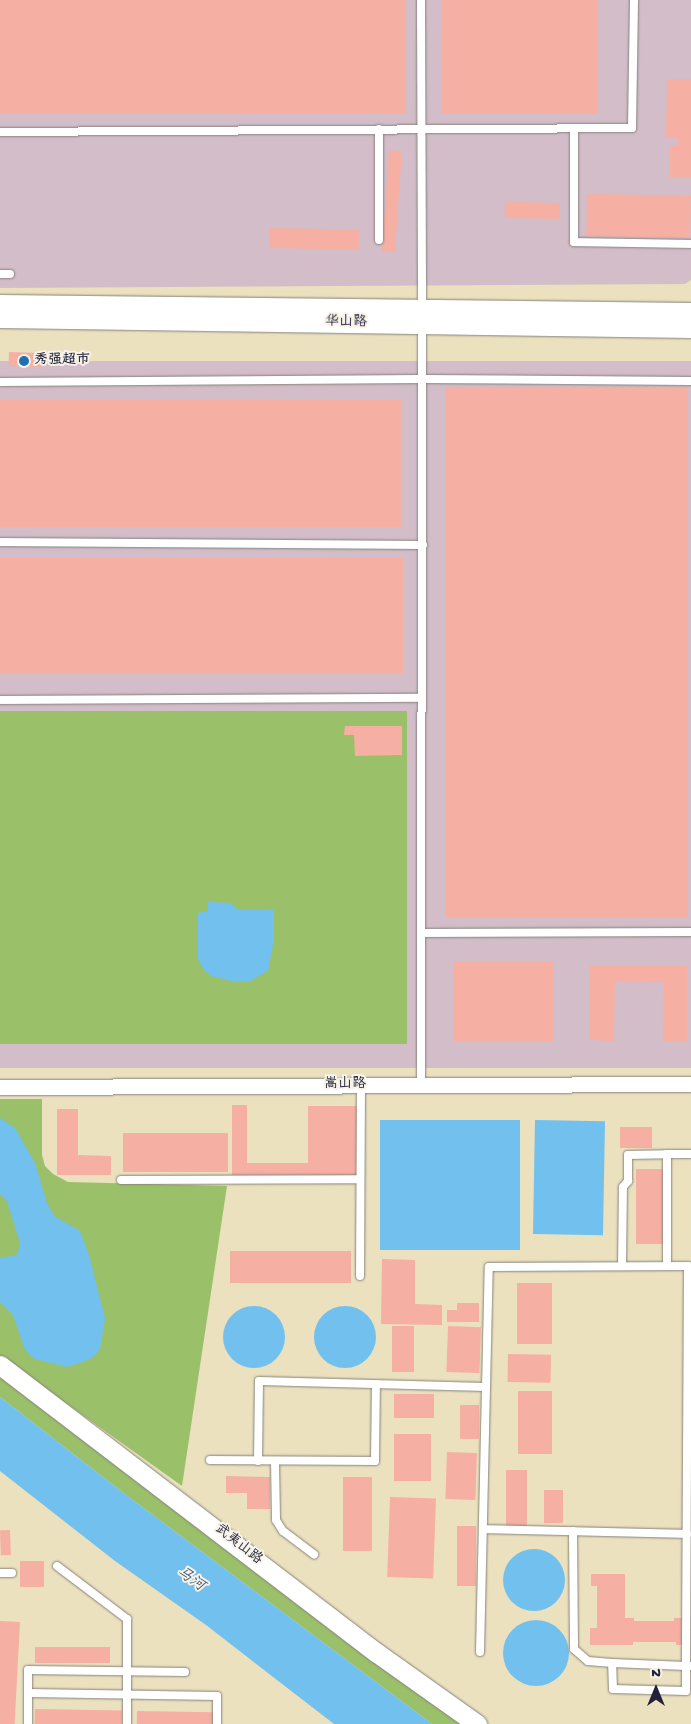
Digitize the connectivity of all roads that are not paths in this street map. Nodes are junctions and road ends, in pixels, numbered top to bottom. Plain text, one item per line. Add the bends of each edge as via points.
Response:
1 (421, 0) edge
2 (634, 0) edge
3 (422, 128) junction
4 (574, 128) junction
5 (379, 129) junction
6 (0, 132) edge
7 (379, 240) dead end
8 (691, 244) edge
9 (0, 274) edge
10 (10, 274) dead end
11 (0, 304) edge
12 (691, 312) edge
13 (422, 316) junction
14 (0, 318) edge
15 (691, 328) edge
16 (422, 379) junction
17 (691, 381) edge
18 (0, 382) edge
19 (0, 542) edge
20 (423, 545) junction
21 (422, 698) junction
22 (0, 700) edge
23 (691, 932) edge
24 (421, 933) junction
25 (691, 1084) edge
26 (361, 1085) junction
27 (421, 1085) junction
28 (0, 1087) edge
29 (667, 1154) junction
30 (691, 1154) edge
31 (360, 1178) junction
32 (121, 1180) dead end
33 (622, 1266) junction
34 (667, 1266) junction
35 (360, 1276) dead end
36 (0, 1365) edge
37 (376, 1384) junction
38 (486, 1387) junction
39 (210, 1460) dead end
40 (258, 1461) junction
41 (275, 1461) junction
42 (483, 1529) junction
43 (573, 1531) junction
44 (687, 1534) junction
45 (314, 1554) dead end
46 (57, 1566) dead end
47 (0, 1573) edge
48 (12, 1573) dead end
49 (480, 1652) dead end
50 (612, 1663) junction
51 (688, 1666) edge
52 (127, 1672) junction
53 (185, 1672) dead end
54 (28, 1693) junction
55 (127, 1695) junction
56 (28, 1724) edge
57 (127, 1724) edge
58 (217, 1724) edge
59 (477, 1724) edge

1 - 3 lane
2 - 4 lane via 632,128
3 - 4 lane
3 - 5 lane
3 - 13 lane
4 - 8 lane via 574,242
5 - 6 lane
5 - 7 lane
9 - 10 lane
11 - 13 street, 华山路
12 - 13 street, 华山路
13 - 14 street, 华山路
13 - 15 street, 华山路
13 - 16 lane
16 - 17 lane
16 - 18 lane
16 - 20 lane
19 - 20 lane
20 - 21 lane
21 - 22 lane
21 - 24 lane
23 - 24 lane
24 - 27 lane
25 - 27 street, 嵩山路
26 - 27 street, 嵩山路
26 - 28 street, 嵩山路
26 - 31 lane
29 - 30 lane
29 - 33 lane via 628,1155 628,1181 623,1187
29 - 34 lane
31 - 32 lane
31 - 35 lane
33 - 34 lane
33 - 38 lane via 489,1267
34 - 44 lane via 688,1266
36 - 59 street, 武夷山路 via 377,1653
37 - 38 lane
37 - 40 lane via 259,1381
37 - 41 lane via 375,1462
38 - 42 lane
39 - 40 lane
40 - 41 lane
41 - 45 lane via 276,1520 282,1531
42 - 43 lane
42 - 49 lane
43 - 44 lane
43 - 50 lane via 574,1649 588,1661
44 - 51 lane
46 - 52 lane via 127,1620
47 - 48 lane
50 - 51 lane
50 - 51 lane via 613,1689 686,1691
52 - 53 lane
52 - 54 lane via 28,1670
52 - 55 lane
54 - 55 lane
54 - 56 lane
55 - 57 lane
55 - 58 lane via 217,1696

